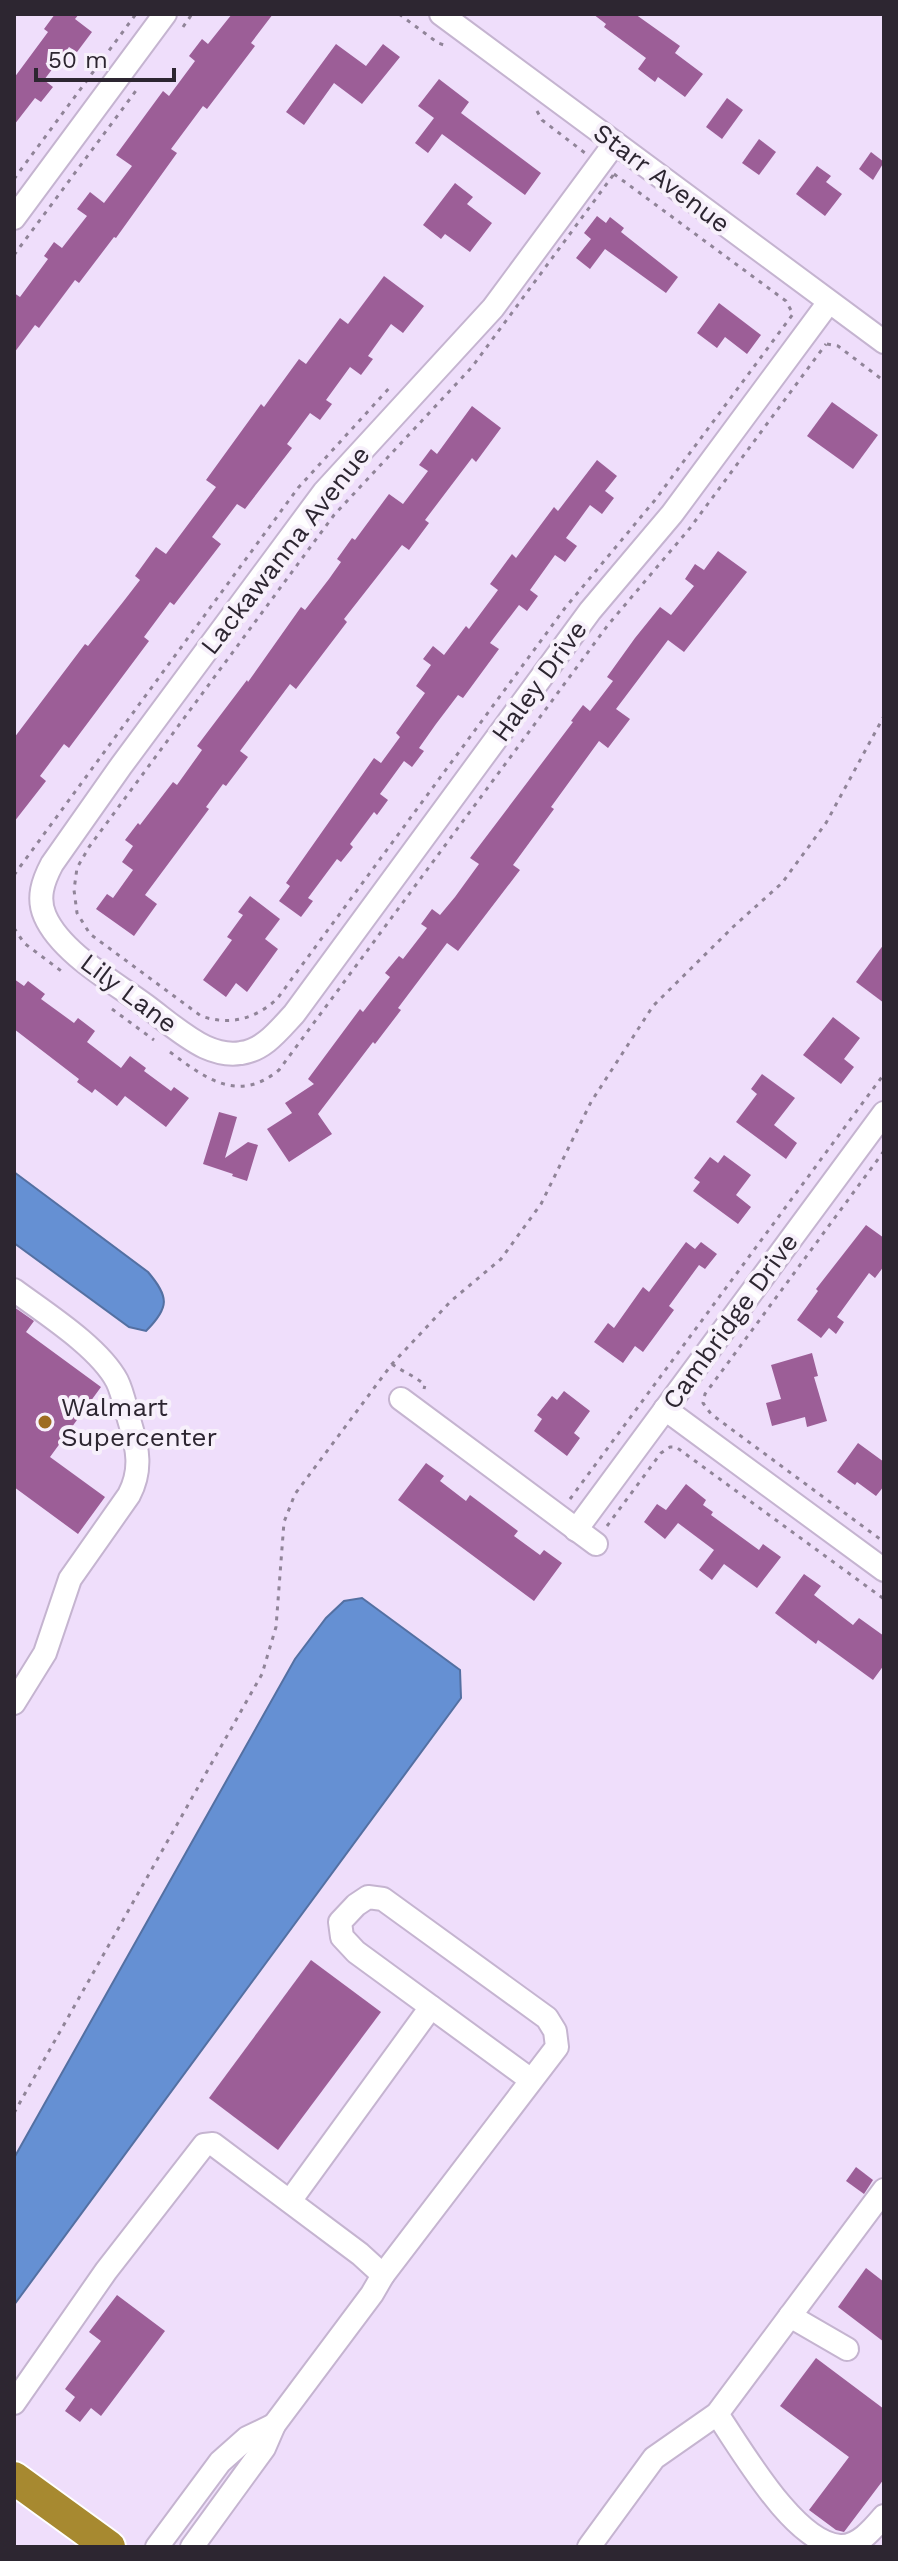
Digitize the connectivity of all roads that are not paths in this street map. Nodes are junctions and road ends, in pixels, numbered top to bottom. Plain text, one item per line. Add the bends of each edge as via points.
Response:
1 (441, 14) edge
2 (174, 20) edge
3 (615, 143) junction
4 (14, 218) edge
5 (829, 302) junction
6 (884, 342) edge
7 (41, 898) joint
8 (244, 1053) joint
9 (884, 1113) edge
10 (14, 1290) edge
11 (401, 1399) dead end
12 (665, 1409) junction
13 (576, 1530) junction
14 (598, 1540) road end
15 (884, 1570) edge
16 (14, 1703) edge
17 (431, 2007) junction
18 (531, 2080) junction
19 (884, 2190) edge
20 (290, 2201) junction
21 (383, 2275) junction
22 (790, 2316) junction
23 (847, 2349) dead end
24 (14, 2403) edge
25 (717, 2414) junction
26 (274, 2425) junction
27 (14, 2478) edge
28 (884, 2516) edge
29 (109, 2547) edge
30 (157, 2547) edge
31 (192, 2547) edge
32 (589, 2547) edge

1 - 3 street, Starr Avenue
2 - 4 street
3 - 5 street, Starr Avenue
3 - 7 street, Lackawanna Avenue via 607,169 493,308 316,502 66,842 46,876
5 - 6 street, Starr Avenue
5 - 8 street, Haley Drive via 797,321 672,514 583,621 294,1014 266,1043
7 - 8 street, Lily Lane via 52,929 80,957 195,1041 219,1052
9 - 12 street, Cambridge Drive
10 - 16 street via 78,1338 117,1381 139,1468 129,1495 70,1579 45,1653
11 - 13 street
12 - 13 street, Cambridge Drive
12 - 15 street
13 - 14 street
17 - 18 street
17 - 18 street via 342,1937 340,1922 368,1897 383,1899 547,2018 557,2047
17 - 20 street
18 - 21 street
19 - 22 street
20 - 21 street
20 - 24 street via 213,2144 204,2145 106,2271
21 - 26 street
22 - 23 street
22 - 25 street
25 - 28 street via 799,2526 820,2541 842,2546 856,2542
25 - 32 street via 654,2458
26 - 30 street via 247,2438 220,2462
26 - 31 street via 264,2448
27 - 29 highway

